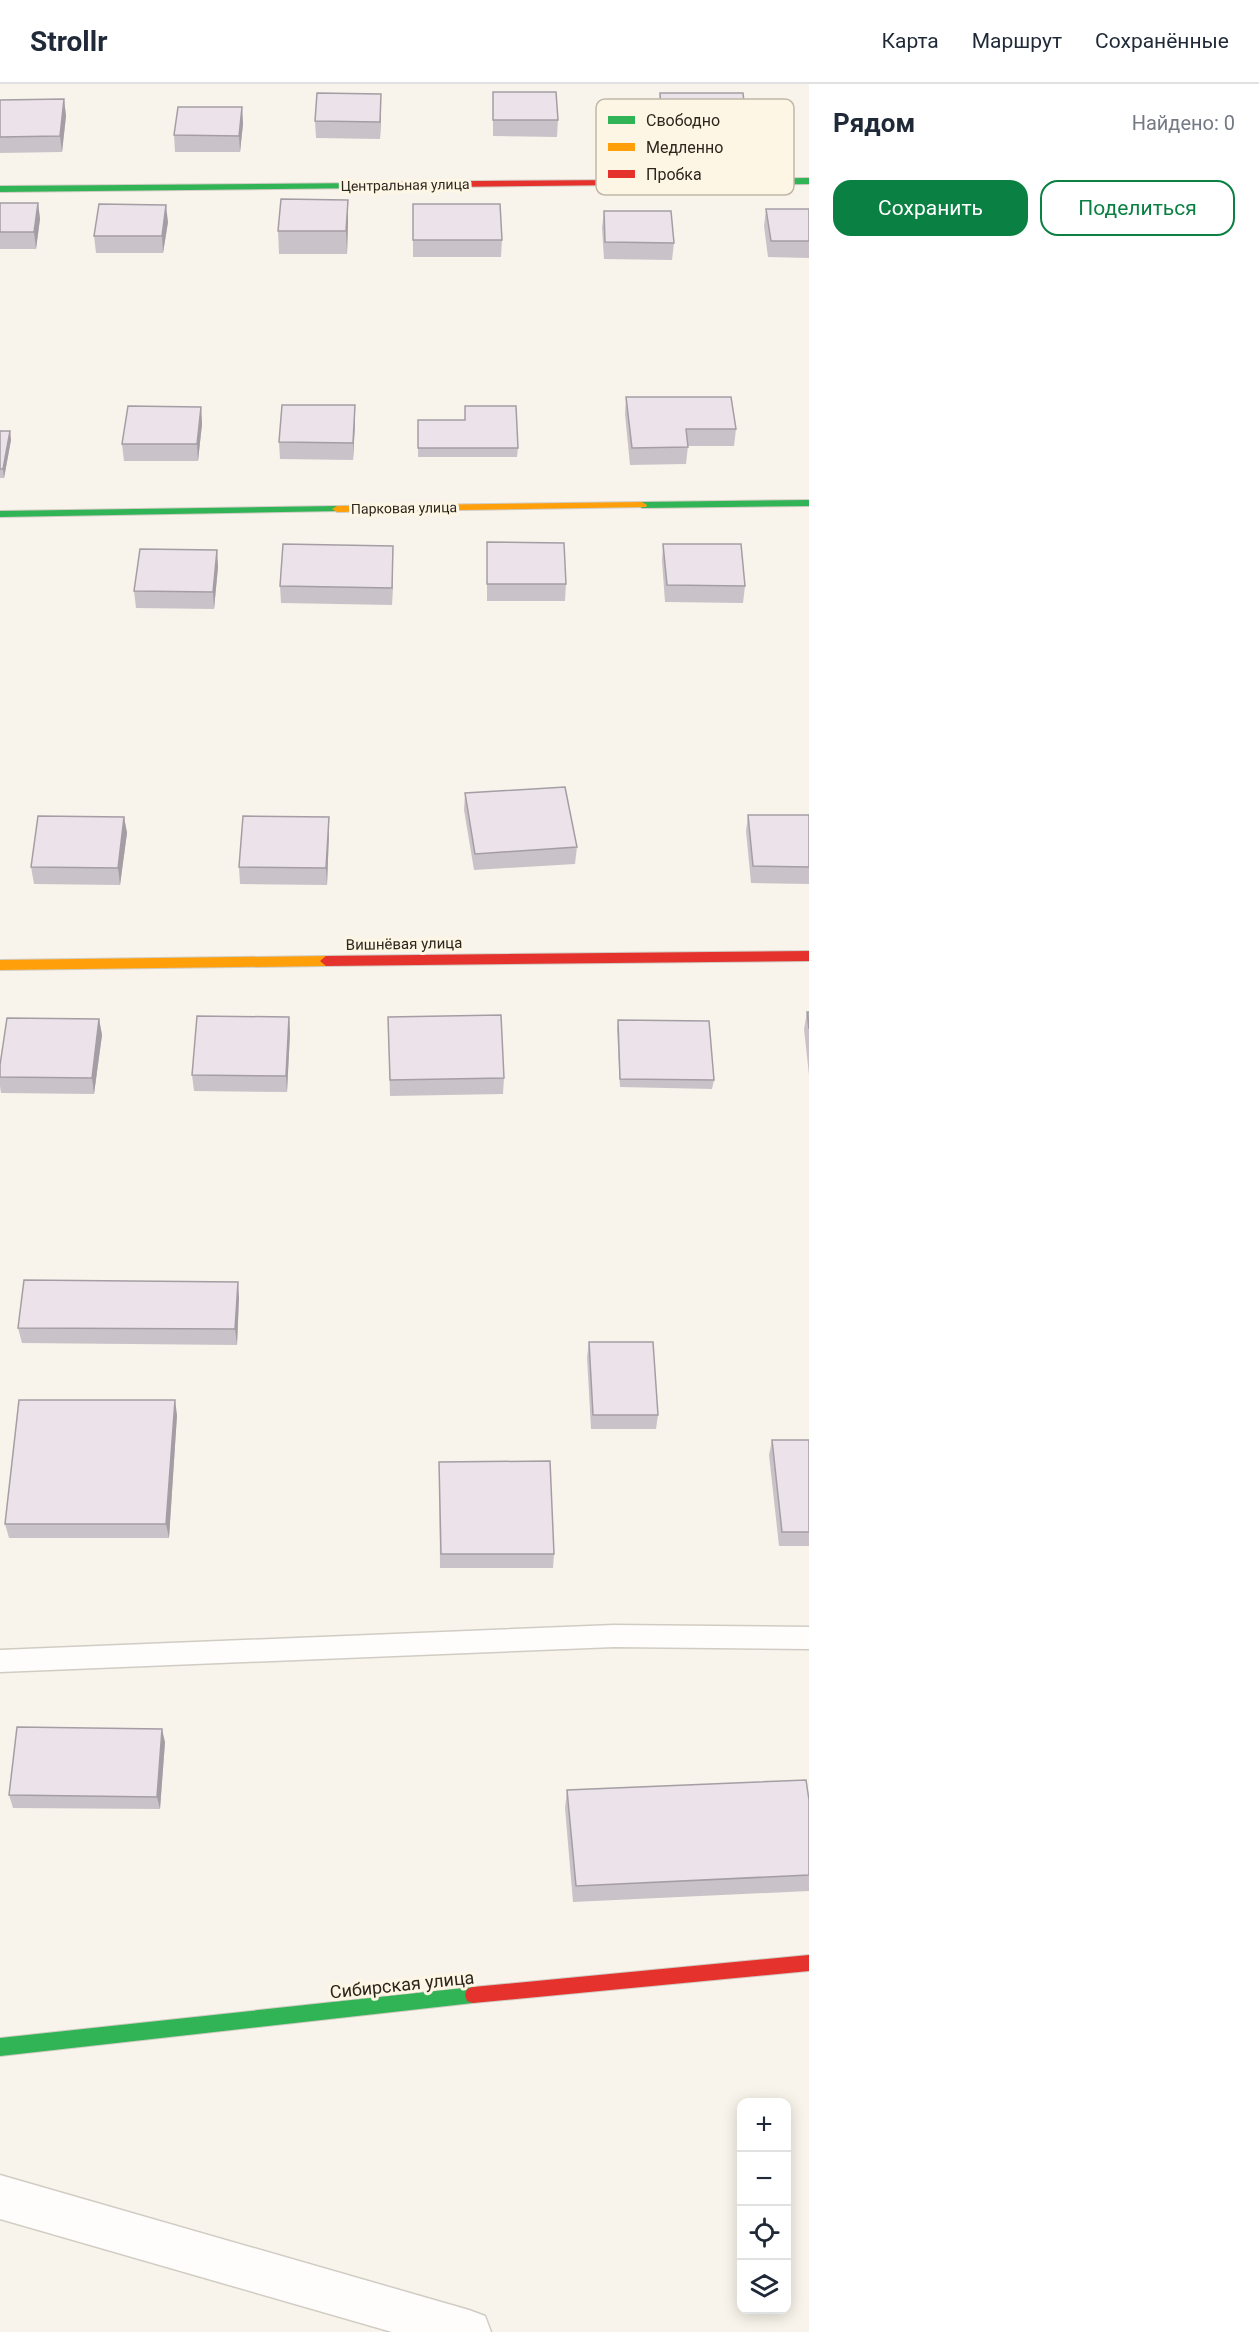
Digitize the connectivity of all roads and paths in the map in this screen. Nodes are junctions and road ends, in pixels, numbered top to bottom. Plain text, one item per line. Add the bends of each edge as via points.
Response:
1 (794, 181) edge
2 (809, 181) edge
3 (596, 183) edge
4 (0, 189) edge
5 (809, 503) edge
6 (0, 514) edge
7 (809, 956) edge
8 (0, 966) edge
9 (809, 1638) edge
10 (0, 1661) edge
11 (809, 1963) edge
12 (0, 2047) edge
13 (0, 2197) edge
14 (469, 2332) edge

1 - 2 street, Центральная улица
3 - 4 street, Центральная улица
5 - 6 street, Парковая улица
7 - 8 street, Вишнёвая улица
9 - 10 lane via 614,1636
11 - 12 street, Сибирская улица
13 - 14 street

